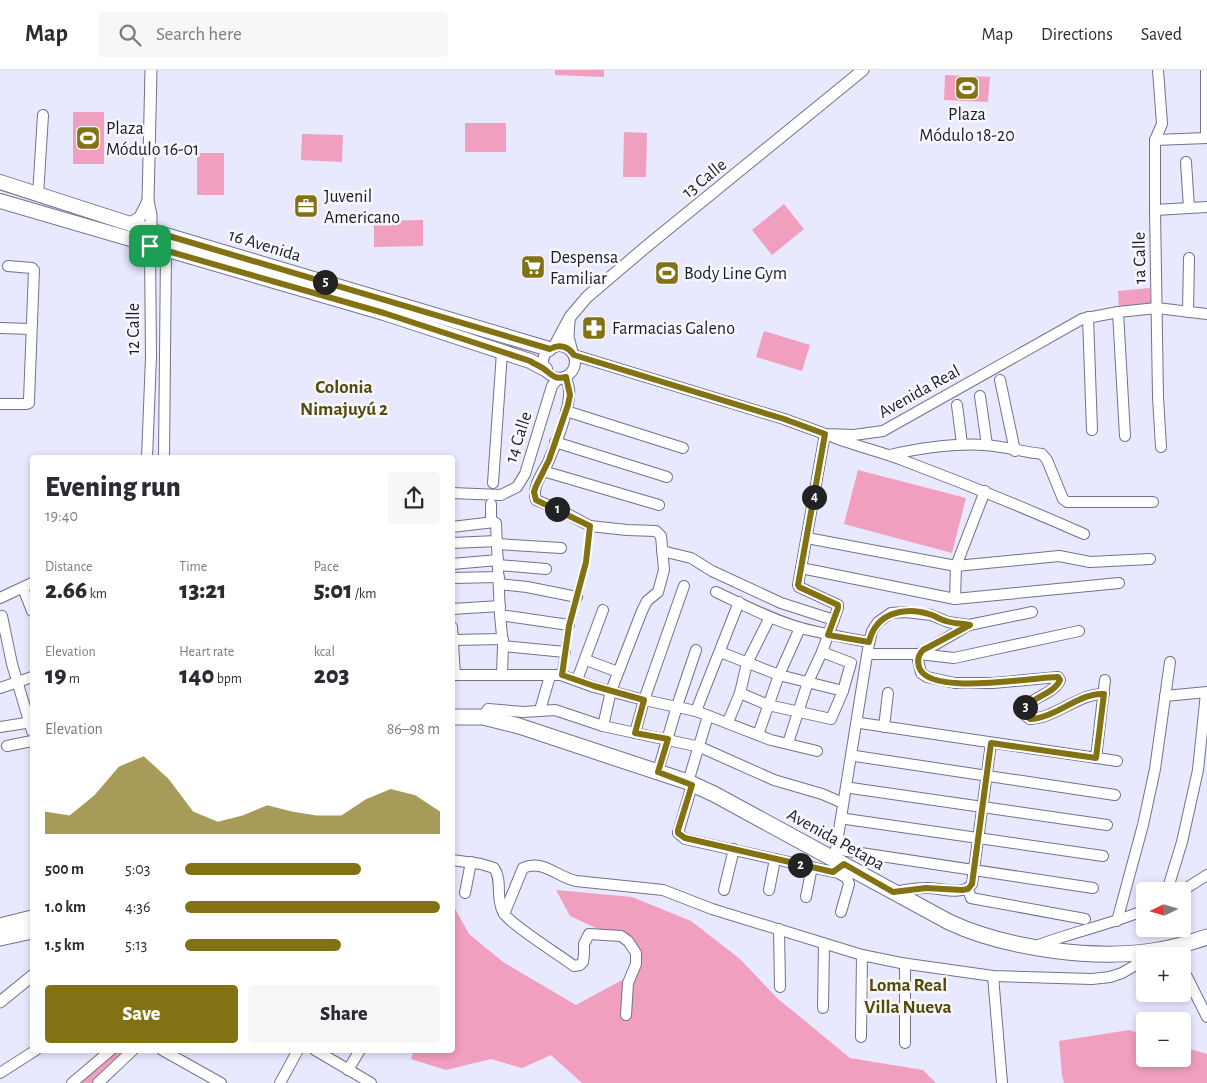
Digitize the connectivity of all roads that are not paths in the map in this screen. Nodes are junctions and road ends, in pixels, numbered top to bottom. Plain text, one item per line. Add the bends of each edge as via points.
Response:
1 (151, 70) edge
2 (863, 70) edge
3 (1158, 70) edge
4 (1206, 70) edge
5 (43, 115) dead end
6 (1207, 138) edge
7 (1155, 140) junction
8 (1186, 162) dead end
9 (0, 182) edge
10 (38, 194) junction
11 (0, 201) edge
12 (148, 201) junction
13 (1207, 207) edge
14 (1189, 208) junction
15 (1155, 210) junction
16 (128, 224) junction
17 (152, 231) junction
18 (150, 246) junction
19 (166, 250) junction
20 (1189, 258) dead end
21 (8, 266) dead end
22 (1156, 308) junction
23 (1118, 312) junction
24 (1188, 312) junction
25 (1207, 314) edge
26 (570, 317) junction
27 (1088, 317) junction
28 (0, 328) edge
29 (31, 329) junction
30 (552, 348) junction
31 (502, 352) junction
32 (573, 354) junction
33 (611, 366) junction
34 (546, 371) junction
35 (567, 375) junction
36 (1000, 380) dead end
37 (548, 392) junction
38 (980, 396) dead end
39 (0, 404) edge
40 (957, 405) dead end
41 (566, 411) junction
42 (1092, 430) dead end
43 (825, 434) junction
44 (1125, 436) dead end
45 (555, 442) junction
46 (962, 444) junction
47 (987, 445) junction
48 (1161, 447) dead end
49 (683, 448) dead end
50 (1015, 451) junction
51 (147, 455) edge
52 (164, 455) edge
53 (890, 455) junction
54 (544, 471) junction
55 (667, 476) dead end
56 (493, 483) dead end
57 (985, 492) junction
58 (455, 493) edge
59 (1153, 502) dead end
60 (491, 504) dead end
61 (660, 505) dead end
62 (491, 522) junction
63 (590, 526) junction
64 (455, 527) edge
65 (1084, 534) dead end
66 (807, 538) junction
67 (455, 543) edge
68 (497, 543) junction
69 (561, 548) dead end
70 (662, 551) junction
71 (1150, 559) dead end
72 (498, 563) junction
73 (455, 564) edge
74 (956, 566) junction
75 (801, 568) junction
76 (546, 569) dead end
77 (455, 578) edge
78 (499, 581) junction
79 (1118, 583) dead end
80 (28, 586) edge
81 (684, 586) dead end
82 (716, 592) dead end
83 (577, 597) junction
84 (0, 598) edge
85 (30, 598) edge
86 (955, 598) junction
87 (739, 602) junction
88 (455, 609) edge
89 (500, 610) junction
90 (603, 610) dead end
91 (1032, 612) dead end
92 (2, 616) dead end
93 (770, 617) junction
94 (834, 620) junction
95 (970, 625) junction
96 (569, 626) junction
97 (800, 628) junction
98 (1079, 631) dead end
99 (828, 635) junction
100 (455, 640) edge
101 (503, 642) junction
102 (869, 642) junction
103 (696, 650) dead end
104 (565, 652) junction
105 (720, 652) junction
106 (822, 652) junction
107 (870, 654) dead end
108 (919, 654) junction
109 (586, 660) junction
110 (1170, 662) dead end
111 (747, 663) junction
112 (618, 672) junction
113 (502, 674) junction
114 (455, 675) edge
115 (562, 675) junction
116 (779, 675) junction
117 (550, 676) junction
118 (30, 678) edge
119 (577, 680) junction
120 (1106, 680) dead end
121 (808, 682) junction
122 (18, 683) junction
123 (0, 688) edge
124 (612, 691) junction
125 (843, 691) junction
126 (740, 693) junction
127 (888, 693) dead end
128 (1206, 693) edge
129 (1104, 694) junction
130 (1165, 696) junction
131 (644, 700) junction
132 (768, 705) junction
133 (677, 706) junction
134 (540, 710) junction
135 (696, 711) junction
136 (800, 711) junction
137 (708, 716) junction
138 (455, 717) edge
139 (30, 719) edge
140 (521, 719) junction
141 (728, 722) junction
142 (860, 723) dead end
143 (30, 725) edge
144 (603, 726) junction
145 (0, 727) edge
146 (884, 727) junction
147 (635, 733) junction
148 (758, 735) junction
149 (668, 739) junction
150 (30, 741) edge
151 (788, 743) junction
152 (991, 743) junction
153 (7, 746) dead end
154 (700, 747) junction
155 (817, 751) dead end
156 (855, 756) dead end
157 (1096, 758) junction
158 (1117, 761) dead end
159 (658, 772) junction
160 (987, 776) junction
161 (690, 783) junction
162 (851, 788) dead end
163 (1115, 795) dead end
164 (844, 803) junction
165 (983, 807) junction
166 (846, 819) dead end
167 (1107, 824) dead end
168 (978, 838) junction
169 (734, 850) junction
170 (1103, 856) dead end
171 (775, 859) junction
172 (455, 860) edge
173 (838, 861) junction
174 (471, 862) junction
175 (812, 867) junction
176 (974, 870) junction
177 (1207, 875) edge
178 (1170, 882) edge
179 (1191, 885) edge
180 (1093, 888) dead end
181 (968, 889) junction
182 (724, 890) dead end
183 (768, 890) dead end
184 (465, 892) dead end
185 (893, 892) junction
186 (806, 897) dead end
187 (841, 912) dead end
188 (504, 914) junction
189 (1136, 914) edge
190 (30, 918) edge
191 (1085, 919) dead end
192 (1117, 921) junction
193 (0, 926) edge
194 (779, 929) junction
195 (30, 931) edge
196 (1207, 936) edge
197 (0, 938) edge
198 (824, 944) junction
199 (1035, 946) junction
200 (1185, 947) edge
201 (1136, 952) edge
202 (862, 955) junction
203 (905, 964) junction
204 (1136, 964) edge
205 (993, 976) junction
206 (30, 978) edge
207 (1191, 985) edge
208 (780, 987) dead end
209 (0, 1002) edge
210 (823, 1008) dead end
211 (626, 1015) dead end
212 (1207, 1017) edge
213 (861, 1037) dead end
214 (905, 1043) dead end
215 (31, 1053) edge
216 (108, 1053) edge
217 (130, 1053) edge
218 (167, 1053) edge
219 (296, 1053) edge
220 (321, 1053) edge
221 (358, 1053) edge
222 (348, 1070) junction
223 (0, 1073) edge
224 (73, 1083) edge
225 (98, 1083) edge
226 (221, 1083) edge
227 (280, 1083) edge
228 (371, 1083) edge
229 (1002, 1083) edge

1 - 12 street, 12 Calle
2 - 26 street, 13 Calle via 646,246 587,297
3 - 7 street, 1a Calle via 1162,124
4 - 6 street
5 - 10 street
6 - 7 street
7 - 15 street, 1a Calle
8 - 14 street
9 - 10 main road, 16 Avenida
10 - 16 main road, 16 Avenida
11 - 18 main road, 16 Avenida
12 - 16 street via 140,217
12 - 17 street, 12 Calle
13 - 14 street
14 - 15 street
15 - 22 street, 1a Calle
16 - 17 main road, 16 Avenida
17 - 18 street, 12 Calle
17 - 30 main road, 16 Avenida
18 - 19 main road, 16 Avenida
18 - 51 street, 12 Calle via 151,357
19 - 31 main road, 16 Avenida via 384,313
19 - 52 street, 12 Calle
20 - 24 street
21 - 29 street via 34,270
22 - 23 street, Avenida Real
22 - 24 street, Avenida Real
22 - 48 street, 1a Calle
23 - 27 street, Avenida Real
23 - 44 street
24 - 25 street, Avenida Real
26 - 30 street, 13 Calle
26 - 32 street via 568,336
27 - 42 street
27 - 43 street, Avenida Real via 883,431
28 - 29 street
29 - 39 street via 29,403
30 - 32 street via 566,347
30 - 34 street via 543,359
31 - 34 main road, 16 Avenida via 530,361
31 - 56 street
32 - 33 street, Avenida Real
32 - 35 street via 575,364
33 - 35 street, Avenida Real via 592,364
33 - 43 street, Avenida Real
34 - 35 street via 553,377
34 - 37 street, 14 Calle
35 - 37 street, 14 Calle via 554,383
35 - 41 street via 570,395
36 - 50 street
37 - 58 street, 14 Calle via 524,474 517,487 501,495
38 - 47 street
40 - 46 street
41 - 45 street
41 - 49 street
43 - 53 street
43 - 66 street
45 - 54 street
45 - 55 street
46 - 47 street
46 - 53 street
47 - 50 street
50 - 59 street via 1044,456 1067,502
53 - 57 street
54 - 61 street
54 - 63 street via 534,492 536,500
57 - 65 street
57 - 74 street
60 - 62 street
62 - 64 street
62 - 68 street via 496,523
63 - 70 street via 656,531 661,536
63 - 83 street via 586,562
66 - 74 street
66 - 75 street
67 - 68 street
68 - 69 street
68 - 72 street
70 - 94 street via 691,558 781,603
70 - 112 street via 664,570 658,592 647,600
71 - 74 street via 1090,562 1059,556
72 - 73 street
72 - 76 street
72 - 78 street
74 - 86 street
75 - 86 street
75 - 94 street via 798,586 838,605
77 - 78 street
78 - 83 street
78 - 89 street
79 - 86 street
80 - 84 street
80 - 85 street
81 - 131 street
82 - 87 street
83 - 96 street
87 - 93 street
87 - 105 street
88 - 89 street
89 - 96 street
89 - 101 street
90 - 109 street
91 - 95 street
92 - 122 street
93 - 97 street
93 - 111 street
94 - 99 street
95 - 102 street via 948,622 919,612 891,613 878,622
95 - 108 street
96 - 104 street
97 - 99 street
97 - 116 street
98 - 108 street via 954,658
99 - 102 street
99 - 106 street
100 - 101 street
101 - 104 street
101 - 113 street
102 - 164 street
103 - 133 street
104 - 115 street
105 - 111 street
105 - 135 street
106 - 121 street
106 - 125 street via 851,661
107 - 108 street
108 - 129 street via 922,673 955,683 1058,677 1060,682 1053,690 1027,705 1024,711 1030,719 1054,713 1089,696
109 - 112 street
109 - 119 street
110 - 130 street
111 - 116 street
111 - 126 street
112 - 124 street
113 - 114 street
113 - 117 street
115 - 117 street
115 - 119 street
116 - 121 street
116 - 132 street
117 - 134 street
118 - 122 street
119 - 124 street
120 - 129 street
121 - 125 street
121 - 136 street
122 - 123 street
122 - 139 street
124 - 131 street
124 - 144 street
125 - 136 street via 830,719
126 - 132 street
126 - 141 street
127 - 146 street
128 - 130 street
128 - 178 street via 1198,770
129 - 157 street
130 - 192 street via 1151,788
131 - 133 street
131 - 147 street
132 - 136 street
132 - 148 street
133 - 135 street
133 - 149 street
134 - 140 street
134 - 144 street via 555,710
135 - 137 street
136 - 151 street
137 - 141 street
137 - 154 street
138 - 140 main road, Avenida Petapa
140 - 159 main road, Avenida Petapa
141 - 148 street
142 - 146 street
143 - 145 street
144 - 147 street
146 - 152 street
147 - 149 street
148 - 151 street
149 - 154 street
149 - 159 street
150 - 153 street
151 - 155 street
152 - 157 street
152 - 160 street
154 - 161 street
154 - 164 street via 774,780
156 - 160 street
157 - 158 street
159 - 161 main road, Avenida Petapa
160 - 163 street
160 - 165 street
161 - 169 street via 678,833 685,838
161 - 173 main road, Avenida Petapa
162 - 165 street
164 - 173 street via 836,849
165 - 167 street
165 - 168 street
166 - 168 street
168 - 170 street
168 - 176 street
169 - 171 street
169 - 182 street
171 - 175 street
171 - 183 street
172 - 174 street
173 - 175 street
173 - 176 street
173 - 185 main road, Avenida Petapa
173 - 187 street via 848,881
174 - 184 street
174 - 188 street via 494,868 498,899
175 - 186 street
176 - 180 street
176 - 181 street
177 - 179 street
181 - 185 street via 926,888
181 - 191 street via 971,898
185 - 199 main road, Avenida Petapa via 966,929
188 - 194 street via 523,868 532,864 568,880 663,890
188 - 211 street via 577,967 583,962 584,944 589,934 621,936 628,941 636,954 636,964 628,983
189 - 192 street
190 - 193 main road
192 - 199 street
194 - 198 street
194 - 208 street
195 - 197 main road
196 - 200 main road, Avenida Petapa
198 - 202 street
198 - 210 street
199 - 201 main road, Avenida Petapa via 1089,954
202 - 203 street
202 - 213 street
203 - 205 street
203 - 214 street
204 - 205 street via 1122,973 1092,979
205 - 229 street
206 - 209 street
207 - 212 street
215 - 223 street
216 - 224 street
217 - 225 street
218 - 226 street
219 - 227 street
220 - 222 street
221 - 222 street
222 - 228 street

